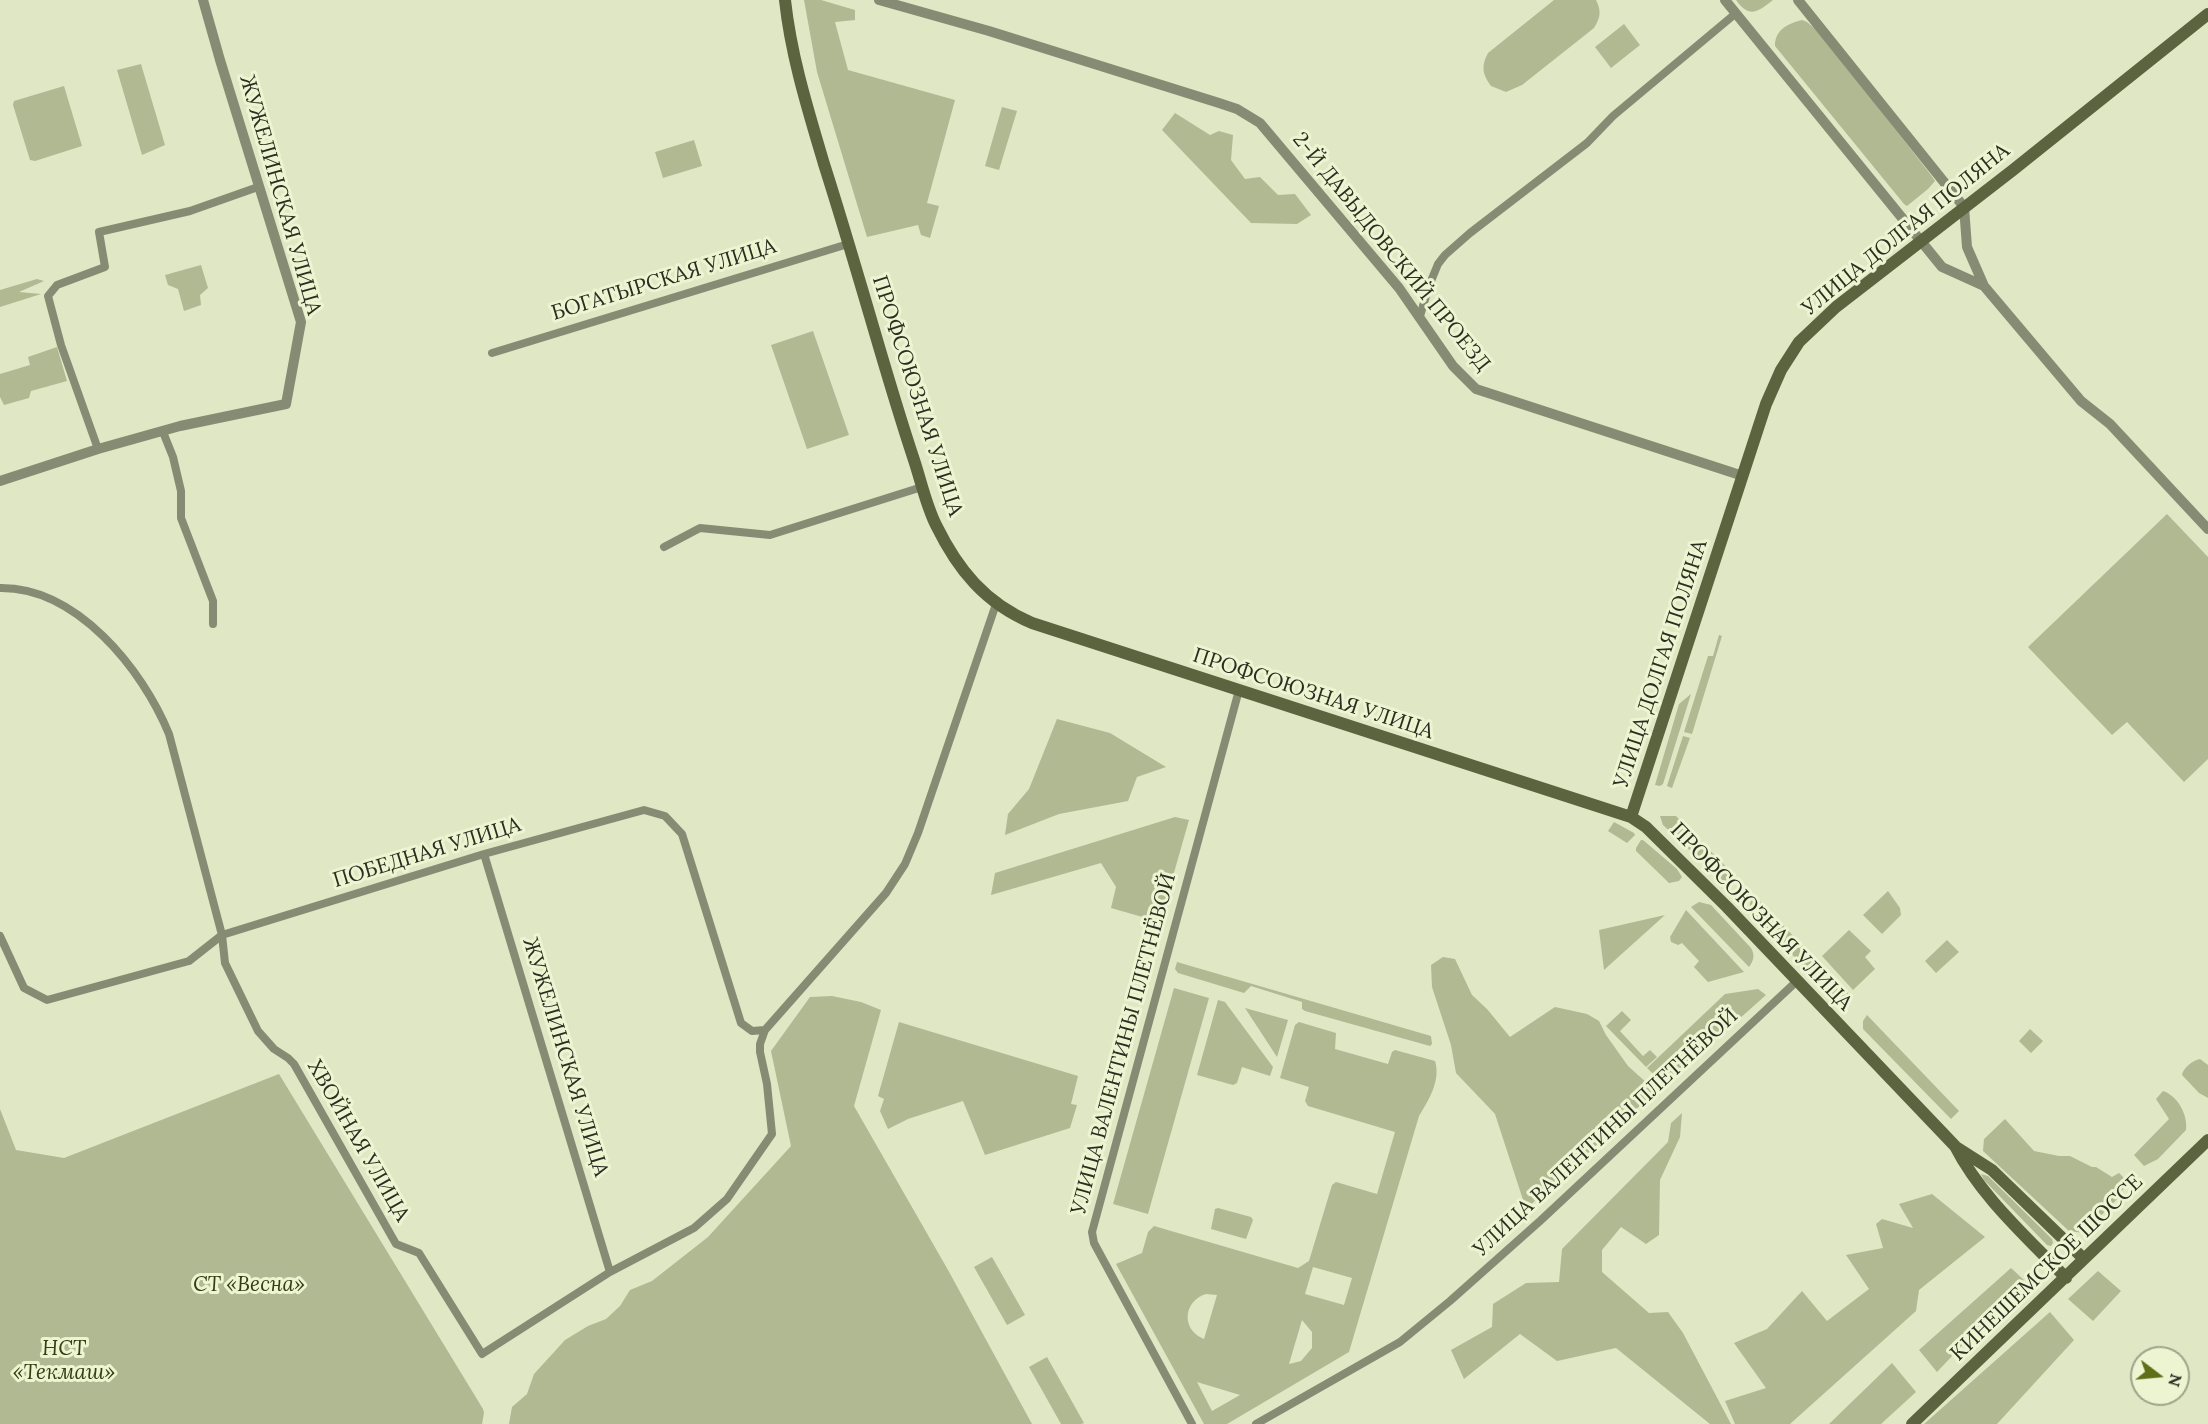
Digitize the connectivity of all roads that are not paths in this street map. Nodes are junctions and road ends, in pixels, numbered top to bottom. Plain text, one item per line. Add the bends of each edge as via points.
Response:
1 (203, 0) edge
2 (785, 0) edge
3 (879, 0) edge
4 (1725, 0) edge
5 (1798, 0) edge
6 (1736, 14) junction
7 (2208, 14) edge
8 (258, 187) junction
9 (1964, 207) junction
10 (1921, 241) junction
11 (848, 244) junction
12 (1984, 286) junction
13 (1420, 316) junction
14 (492, 353) dead end
15 (162, 432) junction
16 (98, 449) junction
17 (1743, 476) junction
18 (0, 481) edge
19 (922, 487) junction
20 (2208, 530) edge
21 (664, 547) dead end
22 (0, 588) edge
23 (996, 604) junction
24 (213, 624) dead end
25 (1239, 690) junction
26 (1631, 817) junction
27 (484, 854) junction
28 (222, 935) junction
29 (0, 936) edge
30 (1797, 981) junction
31 (765, 1030) junction
32 (2208, 1140) edge
33 (1955, 1146) junction
34 (2084, 1259) junction
35 (610, 1272) junction
36 (2066, 1278) junction
37 (1192, 1424) edge
38 (1256, 1424) edge
39 (1912, 1424) edge

1 - 8 street, ЖУЖЕЛИНСКАЯ УЛИЦА
2 - 11 main road, ПРОФСОЮЗНАЯ УЛИЦА via 802,88
3 - 13 street, 2-Й ДАВЫДОВСКИЙ ПРОЕЗД via 1250,115
4 - 6 street
5 - 9 street
6 - 10 street
6 - 13 street via 1613,116 1587,143 1445,255 1438,264
7 - 9 main road, УЛИЦА ДОЛГАЯ ПОЛЯНА
8 - 15 street, ЖУЖЕЛИНСКАЯ УЛИЦА via 301,322 286,404
8 - 16 street via 190,211 99,232 105,267 57,285 48,296
9 - 10 main road, УЛИЦА ДОЛГАЯ ПОЛЯНА
9 - 12 street via 1967,247
10 - 12 street via 1942,267
10 - 17 main road, УЛИЦА ДОЛГАЯ ПОЛЯНА via 1836,307 1799,342 1781,369 1766,404
11 - 14 street, БОГАТЫРСКАЯ УЛИЦА
11 - 19 main road, ПРОФСОЮЗНАЯ УЛИЦА
12 - 20 street via 2080,401 2110,424
13 - 17 street, 2-Й ДАВЫДОВСКИЙ ПРОЕЗД via 1453,366 1476,388
15 - 16 street
15 - 24 street via 181,491 181,518 213,601
16 - 18 street
17 - 26 main road, УЛИЦА ДОЛГАЯ ПОЛЯНА
19 - 21 street via 770,535 700,528
19 - 23 main road, ПРОФСОЮЗНАЯ УЛИЦА via 935,523 953,554 977,588
22 - 28 street, ХВОЙНАЯ УЛИЦА via 42,594 94,625 154,702 169,734
23 - 25 main road, ПРОФСОЮЗНАЯ УЛИЦА via 1032,623
23 - 31 street via 905,864 886,893
25 - 26 main road, ПРОФСОЮЗНАЯ УЛИЦА
25 - 37 street, УЛИЦА ВАЛЕНТИНЫ ПЛЕТНЁВОЙ via 1092,1232 1094,1243
26 - 30 main road, ПРОФСОЮЗНАЯ УЛИЦА via 1654,835
27 - 28 street, ПОБЕДНАЯ УЛИЦА
27 - 31 street, ПОБЕДНАЯ УЛИЦА via 644,810 664,816 682,834 741,1023 752,1031
27 - 35 street, ЖУЖЕЛИНСКАЯ УЛИЦА
28 - 29 street via 189,961 47,1000 24,987
28 - 35 street, ХВОЙНАЯ УЛИЦА via 225,963 258,1031 294,1064 396,1244 419,1253 482,1354
30 - 33 main road, ПРОФСОЮЗНАЯ УЛИЦА
30 - 38 street, УЛИЦА ВАЛЕНТИНЫ ПЛЕТНЁВОЙ via 1540,1221 1400,1342
31 - 35 street via 760,1052 772,1134 767,1143 713,1213 694,1228
32 - 34 main road, КИНЕШЕМСКОЕ ШОССЕ
33 - 34 main road via 1992,1170
33 - 36 main road, ПРОФСОЮЗНАЯ УЛИЦА via 1978,1184
34 - 36 main road, КИНЕШЕМСКОЕ ШОССЕ
36 - 39 main road, КИНЕШЕМСКОЕ ШОССЕ

